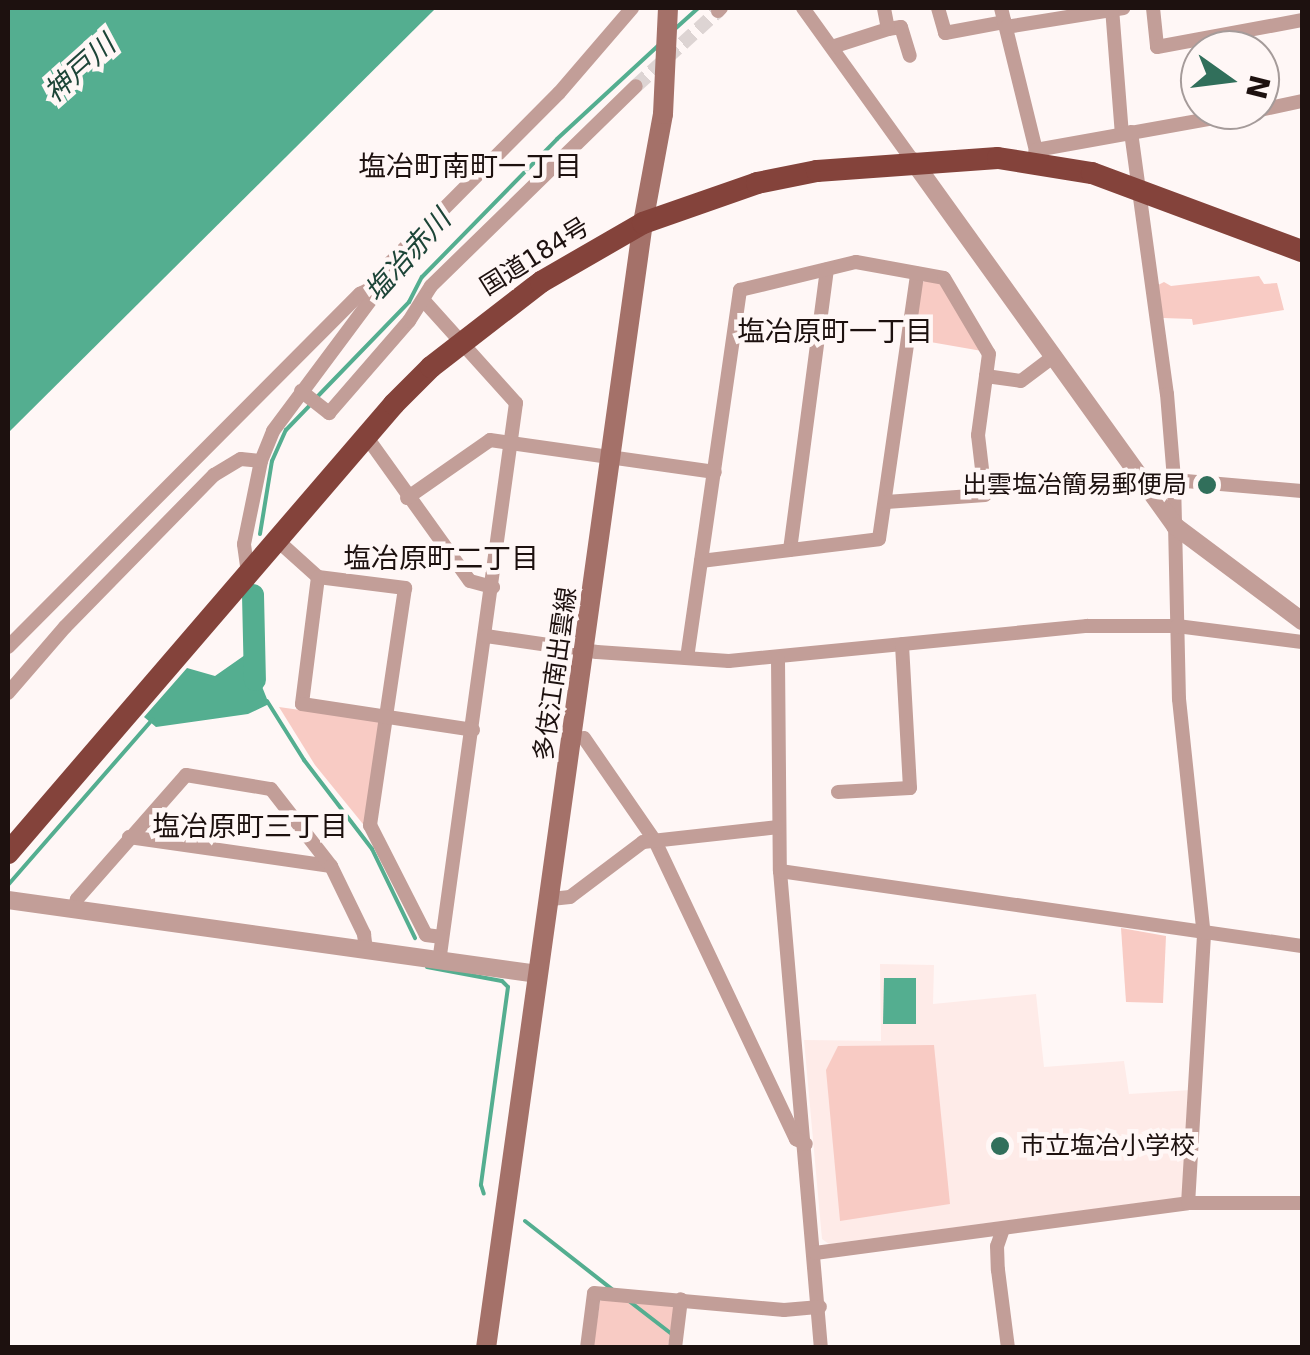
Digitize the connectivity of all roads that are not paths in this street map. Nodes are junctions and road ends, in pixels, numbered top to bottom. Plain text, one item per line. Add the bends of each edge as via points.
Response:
1 (632, 8) edge
2 (668, 8) edge
3 (803, 8) edge
4 (884, 8) edge
5 (938, 8) edge
6 (1116, 8) edge
7 (1153, 8) edge
8 (1004, 19) edge
9 (1302, 20) edge
10 (888, 29) junction
11 (832, 47) junction
12 (910, 56) dead end
13 (636, 86) tunnel mouth
14 (1180, 124) edge
15 (1127, 133) junction
16 (1034, 156) junction
17 (913, 161) junction
18 (1137, 188) junction
19 (643, 223) junction
20 (1302, 251) edge
21 (827, 269) junction
22 (917, 274) junction
23 (381, 284) junction
24 (424, 302) junction
25 (460, 341) junction
26 (1050, 358) junction
27 (986, 376) junction
28 (311, 399) junction
29 (366, 436) junction
30 (512, 444) junction
31 (611, 458) junction
32 (261, 461) junction
33 (715, 472) junction
34 (1174, 480) junction
35 (1302, 491) edge
36 (406, 498) junction
37 (886, 502) junction
38 (1175, 526) junction
39 (278, 541) junction
40 (790, 550) junction
41 (701, 561) junction
42 (248, 574) junction
43 (318, 577) junction
44 (493, 587) junction
45 (1302, 621) edge
46 (1177, 626) junction
47 (486, 636) junction
48 (1302, 642) edge
49 (902, 644) junction
50 (8, 647) edge
51 (584, 650) junction
52 (687, 658) junction
53 (778, 659) junction
54 (8, 692) edge
55 (387, 716) junction
56 (472, 730) junction
57 (584, 738) dead end
58 (838, 792) dead end
59 (778, 827) junction
60 (129, 837) junction
61 (655, 840) junction
62 (8, 854) edge
63 (331, 866) junction
64 (780, 871) junction
65 (552, 899) junction
66 (8, 900) edge
67 (74, 910) junction
68 (1204, 935) junction
69 (442, 937) junction
70 (1302, 946) edge
71 (366, 951) junction
72 (440, 962) junction
73 (538, 974) junction
74 (806, 1144) junction
75 (1188, 1202) junction
76 (1302, 1203) edge
77 (1003, 1229) junction
78 (815, 1253) junction
79 (681, 1299) junction
80 (820, 1307) junction
81 (486, 1348) edge
82 (587, 1348) edge
83 (674, 1348) edge
84 (822, 1348) edge
85 (1008, 1348) edge

1 - 23 street via 560,93 390,263
2 - 19 main road, 多伎江南出雲線 via 663,114
3 - 11 street
4 - 10 street
5 - 8 street via 946,34
6 - 8 street
6 - 15 street
7 - 9 street via 1157,46
8 - 16 street
10 - 11 street
10 - 12 street via 901,27
11 - 17 street
13 - 24 street via 431,286
14 - 15 street
15 - 16 street
15 - 18 street
16 - 17 highway, 国道184号
16 - 18 highway, 国道184号
17 - 19 highway, 国道184号 via 757,183
17 - 26 street
18 - 20 highway, 国道184号
18 - 34 street
19 - 25 highway, 国道184号 via 541,282
19 - 31 main road, 多伎江南出雲線
21 - 22 street via 856,262
21 - 33 street via 740,290
21 - 40 street
22 - 27 street via 944,278 990,354
22 - 37 street
23 - 28 street
23 - 50 street via 360,294
24 - 25 street
24 - 28 street via 329,413
25 - 29 highway, 国道184号
25 - 30 street via 516,403
26 - 27 street via 1021,381
26 - 38 street
27 - 37 street via 978,435 984,495
28 - 32 street via 273,431
29 - 36 street
29 - 39 highway, 国道184号
30 - 31 street
30 - 36 street via 481,444
30 - 44 street
31 - 33 street
31 - 51 main road, 多伎江南出雲線
32 - 42 street via 244,544
32 - 54 street via 241,459 214,476
33 - 41 street
34 - 35 street
34 - 38 street
36 - 44 street via 470,580
37 - 40 street via 879,539
38 - 45 street
38 - 46 street
39 - 42 highway, 国道184号
39 - 43 street
40 - 41 street
41 - 52 street
42 - 62 highway, 国道184号
43 - 55 street via 302,704
43 - 55 street via 405,588
44 - 47 street
46 - 48 street
46 - 49 street via 1087,626
46 - 68 street
47 - 51 street
47 - 56 street
49 - 53 street
49 - 58 street via 910,788
51 - 52 street
51 - 65 main road, 多伎江南出雲線
52 - 53 street
53 - 59 street
55 - 56 street
55 - 69 street via 370,825 426,935
56 - 69 street
57 - 61 street
59 - 61 street
59 - 64 street
60 - 63 street
60 - 63 street via 186,775 271,788
60 - 67 street
61 - 65 street via 626,851 570,897
61 - 74 street via 796,1139
63 - 71 street
64 - 68 street
64 - 74 street
65 - 73 main road, 多伎江南出雲線
66 - 67 street
67 - 71 street
68 - 70 street
68 - 75 street
69 - 72 street
71 - 72 street
72 - 73 street
73 - 81 main road, 多伎江南出雲線
74 - 78 street
75 - 76 street
75 - 77 street
77 - 78 street
77 - 85 street via 998,1270
78 - 80 street
79 - 80 street via 784,1310
79 - 82 street via 594,1293
79 - 83 street
80 - 84 street

